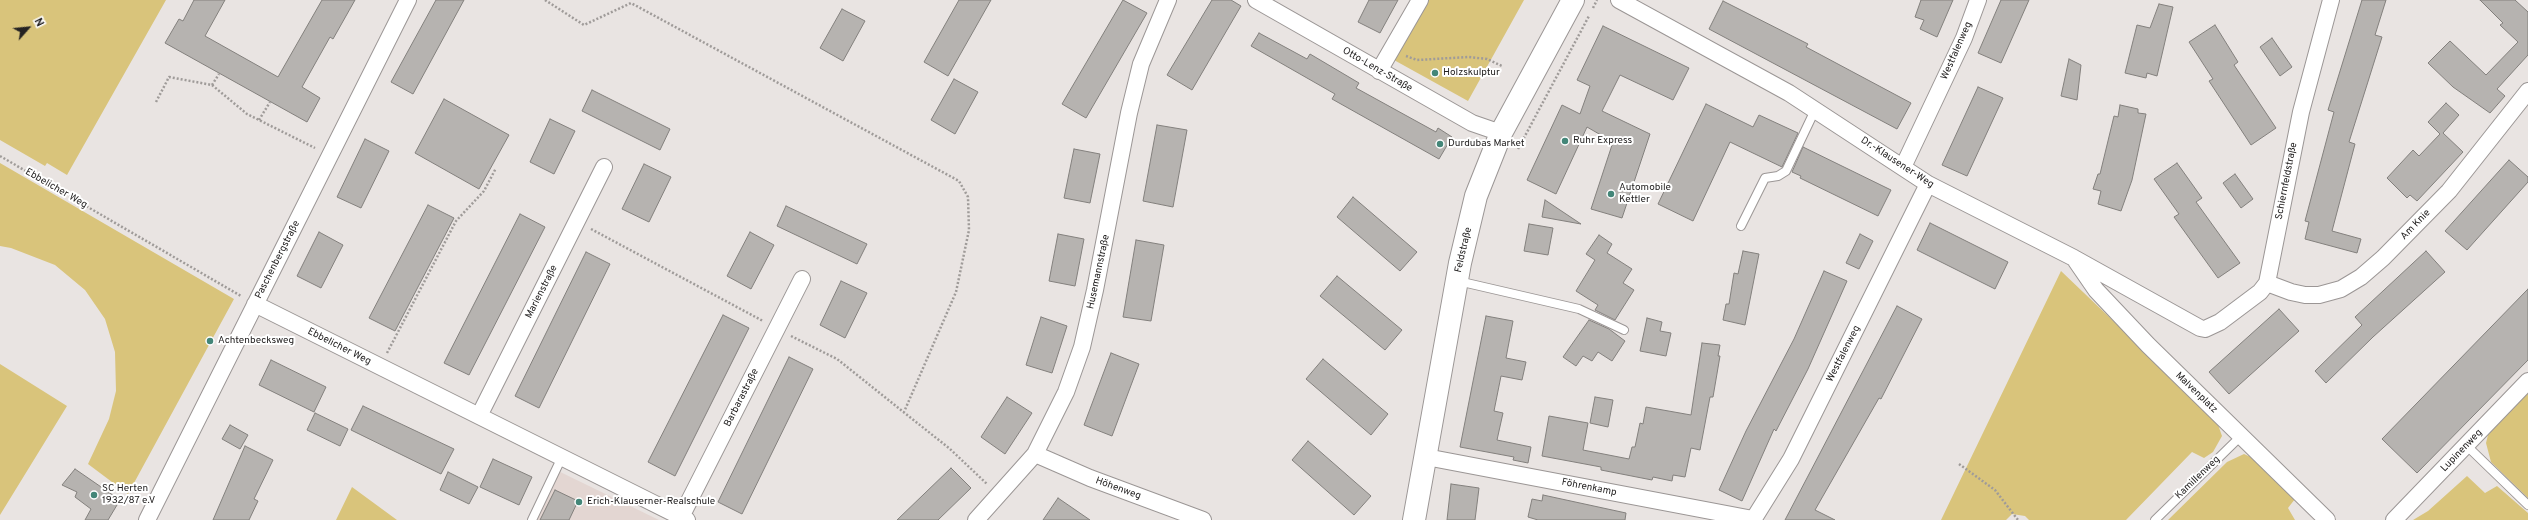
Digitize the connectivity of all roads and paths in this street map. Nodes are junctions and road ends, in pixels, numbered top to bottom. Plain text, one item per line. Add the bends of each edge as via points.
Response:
1 (408, 0) edge
2 (545, 0) edge
3 (1168, 0) edge
4 (1256, 0) edge
5 (1420, 0) edge
6 (1573, 0) edge
7 (1597, 0) edge
8 (1619, 0) edge
9 (1978, 0) edge
10 (2331, 0) edge
11 (1390, 51) junction
12 (1502, 66) dead end
13 (1379, 71) junction
14 (219, 74) dead end
15 (212, 86) junction
16 (2528, 91) edge
17 (156, 102) dead end
18 (270, 102) dead end
19 (1815, 110) junction
20 (259, 120) junction
21 (1502, 133) junction
22 (1516, 151) dead end
23 (0, 156) edge
24 (330, 156) junction
25 (604, 167) dead end
26 (1903, 167) junction
27 (496, 168) dead end
28 (1928, 184) junction
29 (1741, 226) dead end
30 (2074, 258) junction
31 (802, 279) dead end
32 (1457, 281) junction
33 (2267, 283) junction
34 (255, 304) junction
35 (1624, 330) dead end
36 (380, 368) junction
37 (2528, 381) edge
38 (904, 412) dead end
39 (479, 416) junction
40 (2241, 436) junction
41 (2467, 446) junction
42 (1035, 454) junction
43 (562, 457) junction
44 (1426, 457) junction
45 (1959, 464) dead end
46 (2528, 505) edge
47 (684, 518) edge
48 (147, 520) edge
49 (532, 520) edge
50 (976, 520) edge
51 (1203, 520) edge
52 (1414, 520) edge
53 (1753, 520) edge
54 (2018, 520) edge
55 (2155, 520) edge
56 (2327, 520) edge
57 (2394, 520) edge

1 - 24 street, Paschenbergstraße
2 - 38 path via 584,25 631,3 959,181 968,197 969,230 956,292
3 - 42 street, Husemannstraße via 1141,64 1082,347 1066,392
4 - 13 street, Otto-Lenz-Straße
5 - 11 street
6 - 21 main road, Feldstraße
7 - 22 path
8 - 19 street, Dr.-Klausener-Weg via 1789,93
9 - 26 street, Westfalenweg via 1964,38
10 - 33 street, Schiernfeldstraße via 2301,112
11 - 12 path via 1417,60 1469,57 1487,59
11 - 13 street
13 - 21 street, Otto-Lenz-Straße via 1472,123
14 - 15 path
15 - 17 path via 169,77
15 - 20 path via 247,114
16 - 33 street, Am Knie via 2449,191 2361,277 2341,289 2305,296
18 - 20 path
19 - 26 street, Dr.-Klausener-Weg
19 - 29 lane via 1786,171 1778,176 1765,178
20 - 24 path
21 - 32 main road, Feldstraße via 1476,196
23 - 34 path, Ebbelicher Weg
24 - 34 street, Paschenbergstraße
25 - 39 street, Marienstraße
26 - 28 street, Dr.-Klausener-Weg
27 - 36 path via 484,192 456,220
28 - 30 street, Dr.-Klausener-Weg
28 - 53 street, Westfalenweg via 1791,459
30 - 33 street, Dr.-Klausener-Weg via 2200,328 2210,328 2220,322 2260,292
30 - 40 street, Malvenplatz via 2096,290
31 - 47 street, Barbarastraße
32 - 35 lane via 1579,309
32 - 44 main road, Feldstraße
34 - 36 street, Ebbelicher Weg
34 - 48 street, Paschenbergstraße
36 - 39 street, Ebbelicher Weg
37 - 41 street, Lupinenweg
39 - 43 street, Ebbelicher Weg
40 - 55 lane, Kamillenweg
40 - 56 street, Malvenplatz
41 - 46 lane
41 - 57 street, Lupinenweg
42 - 50 street, Husemannstraße
42 - 51 street, Höhenweg via 1090,478
43 - 47 street, Ebbelicher Weg
43 - 49 lane
44 - 52 main road, Feldstraße
44 - 53 street, Föhrenkamp
45 - 54 path via 1996,490

